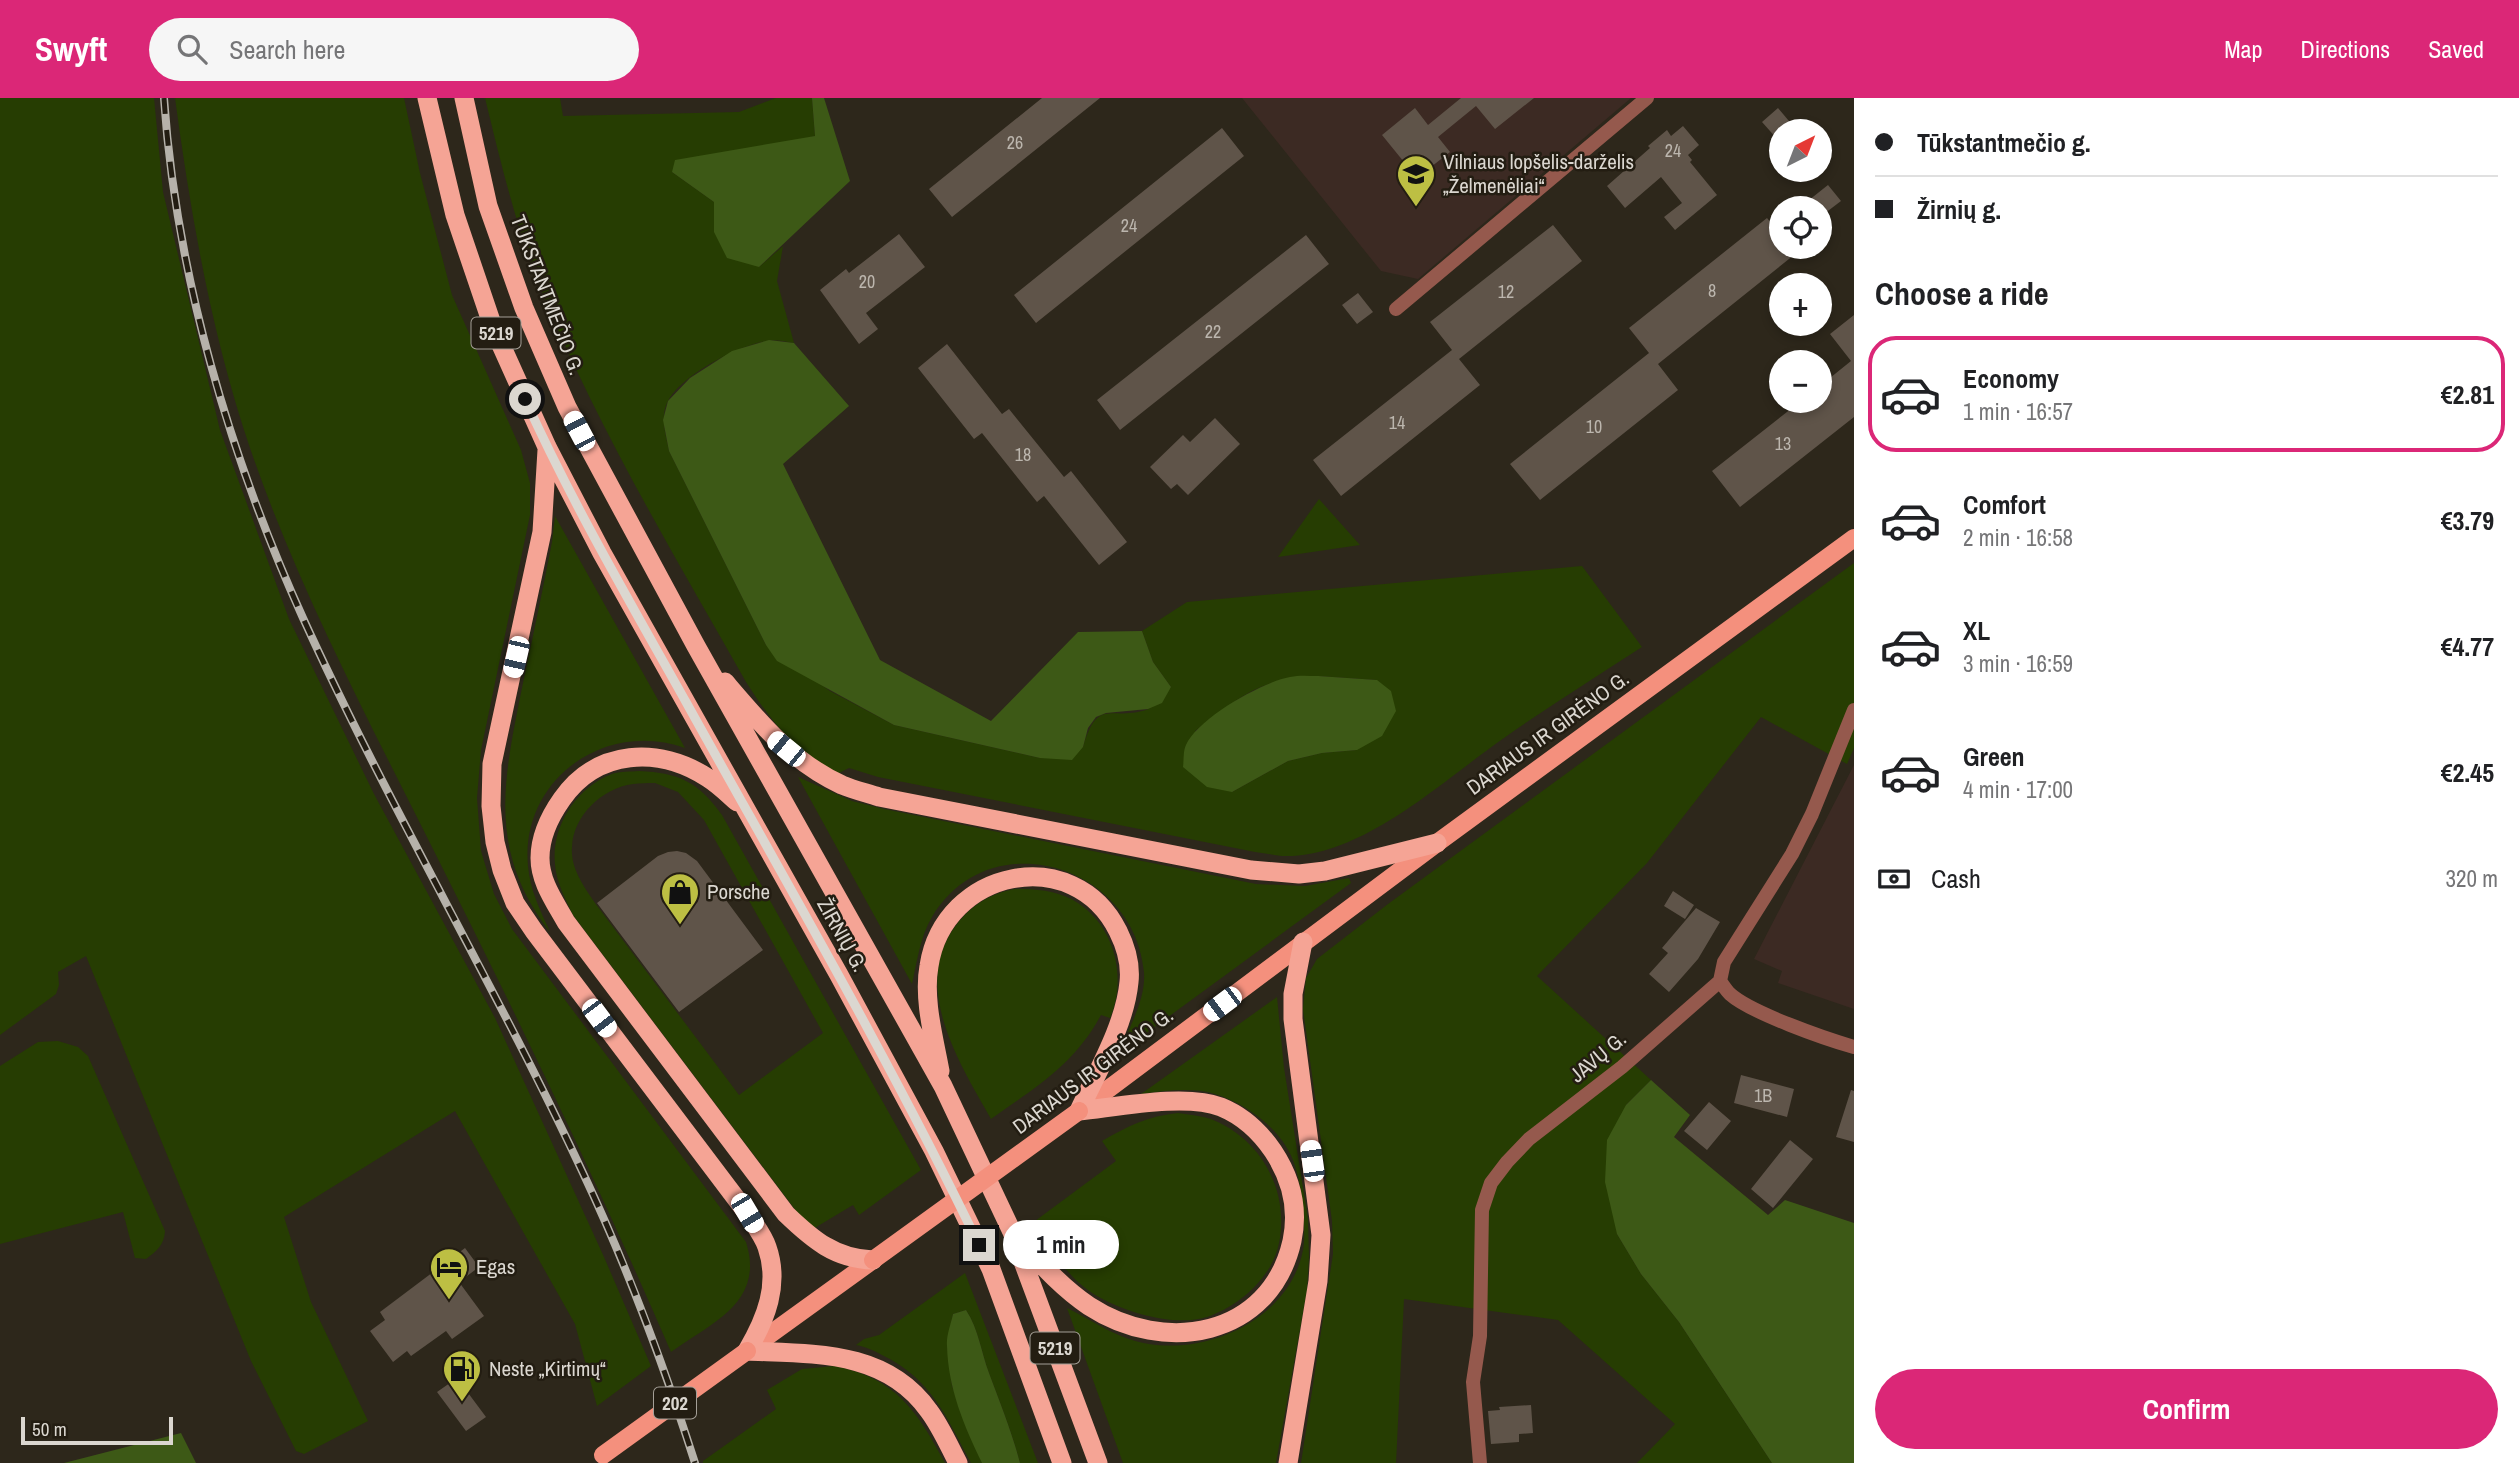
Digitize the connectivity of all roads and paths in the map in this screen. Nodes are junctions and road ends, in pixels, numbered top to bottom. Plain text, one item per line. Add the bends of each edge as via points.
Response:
1 (427, 98) edge
2 (464, 98) edge
3 (1647, 98) edge
4 (1396, 309) dead end
5 (547, 447) junction
6 (1854, 538) edge
7 (695, 646) junction
8 (1854, 710) edge
9 (747, 811) junction
10 (1437, 842) junction
11 (1303, 942) junction
12 (1720, 981) junction
13 (1854, 1046) edge
14 (943, 1086) junction
15 (1079, 1111) junction
16 (1012, 1233) junction
17 (873, 1260) junction
18 (747, 1351) junction
19 (598, 1459) edge
20 (958, 1463) edge
21 (1062, 1463) edge
22 (1098, 1463) edge
23 (1288, 1463) edge
24 (1480, 1463) edge

1 - 5 highway, 5219 via 455,215 493,327
2 - 7 highway, TŪKSTANTMEČIO G. / 5219 via 488,206 524,308 566,407
3 - 4 street
5 - 9 highway, ŽIRNIŲ G. / 5219
5 - 18 highway via 542,532 492,764 495,842 515,903 747,1213 766,1245 772,1265 771,1294 764,1320
6 - 10 main road, DARIAUS IR GIRĖNO G.
7 - 10 highway via 772,737 801,761 843,785 879,797 1251,870 1299,874
7 - 14 highway, ŽIRNIŲ G. / 5219
8 - 12 street, JAVŲ G. via 1792,855 1724,962
9 - 17 highway via 684,765 660,758 613,760 588,772 552,812 540,859 546,886 566,922 786,1214 813,1239 842,1256
9 - 21 highway, ŽIRNIŲ G. / 5219 via 934,1151 991,1269
10 - 11 main road, DARIAUS IR GIRĖNO G.
11 - 15 main road, DARIAUS IR GIRĖNO G.
11 - 23 highway via 1293,1018 1321,1235
12 - 13 street via 1730,994 1753,1007
12 - 24 street, JAVŲ G. via 1622,1067 1529,1139 1491,1183 1482,1210 1480,1336 1473,1381
14 - 15 highway via 928,993 928,968 939,932 966,900 994,882 1021,876 1048,879 1073,886 1111,916 1129,961 1122,1018
14 - 16 highway, ŽIRNIŲ G. / 5219
15 - 16 highway via 1186,1100 1220,1107 1250,1124 1282,1164 1295,1210 1288,1256 1278,1278 1265,1297 1225,1325 1177,1334 1149,1330 1090,1307 1059,1283
15 - 17 main road, DARIAUS IR GIRĖNO G., bridge
16 - 22 highway, ŽIRNIŲ G. / 5219
17 - 18 main road, DARIAUS IR GIRĖNO G.
18 - 19 main road, DARIAUS IR GIRĖNO G. / 202, bridge
18 - 20 highway via 838,1356 892,1375 930,1412

